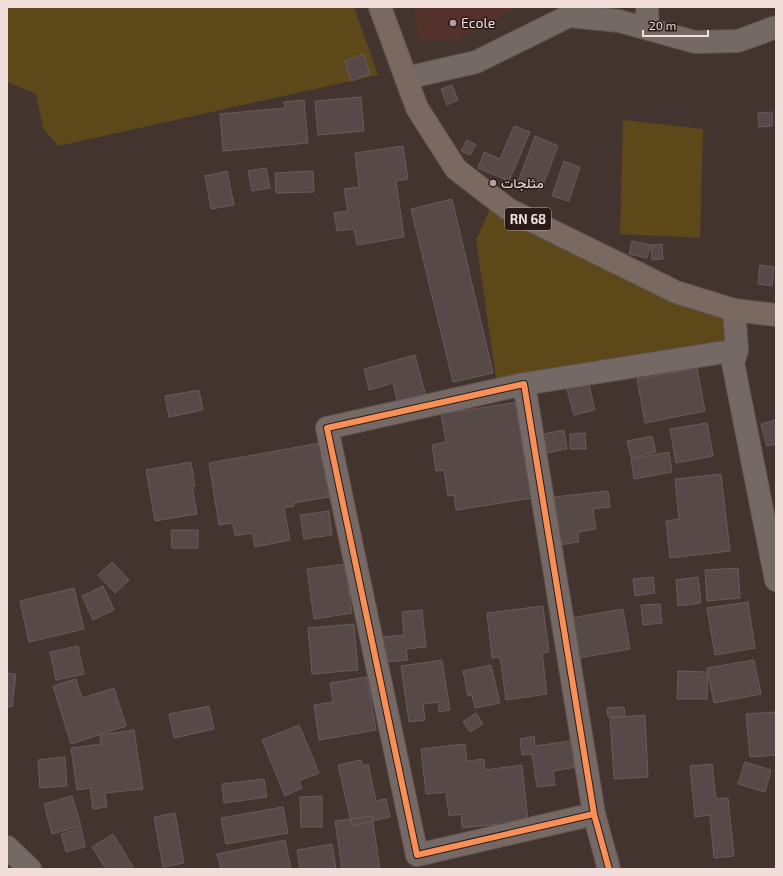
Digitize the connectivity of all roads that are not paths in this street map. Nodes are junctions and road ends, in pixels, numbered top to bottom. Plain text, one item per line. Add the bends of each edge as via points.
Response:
1 (380, 7) edge
2 (647, 7) edge
3 (776, 27) edge
4 (648, 29) junction
5 (406, 78) junction
6 (734, 310) junction
7 (776, 315) edge
8 (737, 350) junction
9 (524, 384) junction
10 (776, 580) edge
11 (594, 814) junction
12 (7, 847) edge
13 (30, 869) edge
14 (608, 869) edge

1 - 5 main road, RN 68
2 - 4 street
3 - 4 street via 738,42 694,42
4 - 5 street via 619,21 569,16 476,62
5 - 6 main road, RN 68 via 417,108 456,169 508,209 676,292
6 - 7 main road, RN 68
6 - 8 street
8 - 9 street
8 - 10 street via 733,363
9 - 11 street
9 - 11 street via 327,428 417,855
11 - 14 street
12 - 13 street

